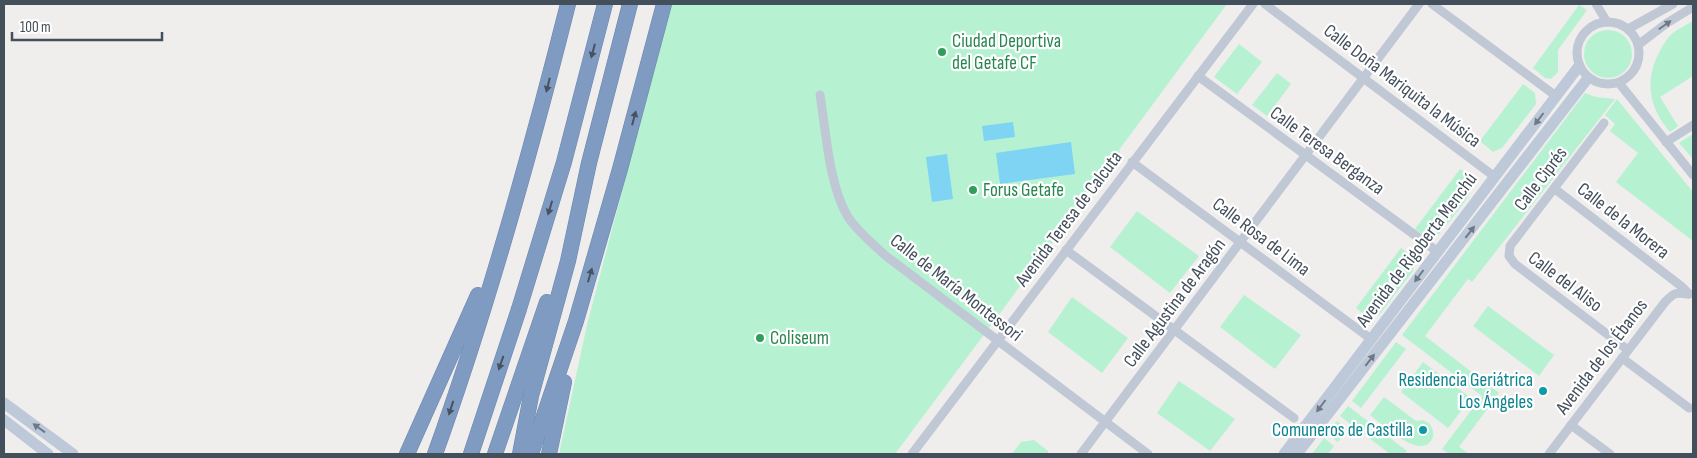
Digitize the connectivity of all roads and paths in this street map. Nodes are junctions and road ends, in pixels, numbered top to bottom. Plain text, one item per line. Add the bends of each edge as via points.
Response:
1 (568, 4) edge
2 (605, 4) edge
3 (630, 4) edge
4 (664, 4) edge
5 (1252, 4) edge
6 (1265, 4) edge
7 (1419, 4) edge
8 (1432, 4) edge
9 (1596, 4) edge
10 (1673, 4) edge
11 (1693, 7) edge
12 (1607, 22) junction
13 (1628, 29) junction
14 (1638, 45) junction
15 (1579, 66) junction
16 (1198, 76) junction
17 (1365, 78) junction
18 (1588, 78) junction
19 (1619, 83) junction
20 (820, 95) dead end
21 (1556, 96) junction
22 (1604, 123) dead end
23 (1693, 125) edge
24 (1666, 142) junction
25 (1306, 156) junction
26 (1132, 162) junction
27 (589, 163) junction
28 (1693, 175) edge
29 (1495, 177) junction
30 (1555, 189) junction
31 (514, 206) junction
32 (1241, 242) junction
33 (1066, 250) junction
34 (1438, 252) junction
35 (1509, 256) joint
36 (1691, 296) edge
37 (576, 321) junction
38 (1174, 330) junction
39 (1371, 340) junction
40 (997, 341) junction
41 (1628, 350) junction
42 (1622, 358) junction
43 (4, 403) edge
44 (1689, 408) dead end
45 (1294, 418) dead end
46 (4, 420) edge
47 (1105, 423) junction
48 (1571, 425) junction
49 (48, 454) edge
50 (72, 454) edge
51 (407, 454) edge
52 (435, 454) edge
53 (470, 454) edge
54 (495, 454) edge
55 (520, 454) edge
56 (531, 454) edge
57 (549, 454) edge
58 (912, 454) edge
59 (1081, 454) edge
60 (1148, 454) edge
61 (1284, 454) edge
62 (1298, 454) edge
63 (1549, 454) edge
64 (1610, 454) edge

1 -> 31 highway
2 -> 53 highway via 564,162
3 - 27 highway
37 -> 4 highway
5 - 16 street, Avenida Teresa de Calcuta
6 - 17 street, Calle Doña Mariquita la Música
7 - 17 street, Calle Agustina de Aragón
8 - 21 street
9 - 12 street
10 - 13 street
14 -> 11 street
12 - 13 street
12 - 15 street via 1588,29 1581,37 1577,51
13 - 14 street
14 - 19 street via 1639,54 1633,72
15 - 18 street
15 - 21 street, Avenida de Rigoberta Menchú
16 - 25 street, Calle Teresa Berganza
16 - 26 street, Avenida Teresa de Calcuta
17 - 25 street, Calle Agustina de Aragón
17 - 29 street, Calle Doña Mariquita la Música
18 - 19 street via 1603,85
62 -> 18 street, Avenida de Rigoberta Menchú
19 - 24 street
20 - 40 street, Calle de María Montessori via 836,186 848,217 886,256
21 -> 29 street, Avenida de Rigoberta Menchú
22 - 30 street, Calle Ciprés
23 - 24 street
24 - 28 street
25 - 32 street, Calle Agustina de Aragón
25 - 34 street, Calle Teresa Berganza
26 - 32 street, Calle Rosa de Lima
26 - 33 street, Avenida Teresa de Calcuta
27 - 54 highway via 543,314
27 - 55 highway via 568,261 531,396
29 - 34 street, Avenida de Rigoberta Menchú
30 - 35 street, Calle Ciprés via 1510,246
30 - 36 street, Calle de la Morera
31 - 51 highway
31 -> 52 highway
32 - 38 street, Calle Agustina de Aragón
32 - 39 street, Calle Rosa de Lima
33 - 38 street
33 - 40 street, Avenida Teresa de Calcuta
34 -> 39 street, Avenida de Rigoberta Menchú
35 - 41 street, Calle del Aliso via 1515,264
36 - 41 street, Avenida de los Ébanos via 1673,294
37 - 56 highway
37 - 57 highway
38 - 45 street
38 - 47 street, Calle Agustina de Aragón
39 -> 61 street, Avenida de Rigoberta Menchú
40 - 47 street, Calle de María Montessori
40 - 58 street, Avenida Teresa de Calcuta
41 - 42 street, Avenida de los Ébanos
42 - 44 street
42 - 48 street, Avenida de los Ébanos
50 -> 43 street
46 - 49 street
47 - 59 street, Calle Agustina de Aragón
47 - 60 street, Calle de María Montessori
48 - 63 street, Avenida de los Ébanos
48 - 64 street

